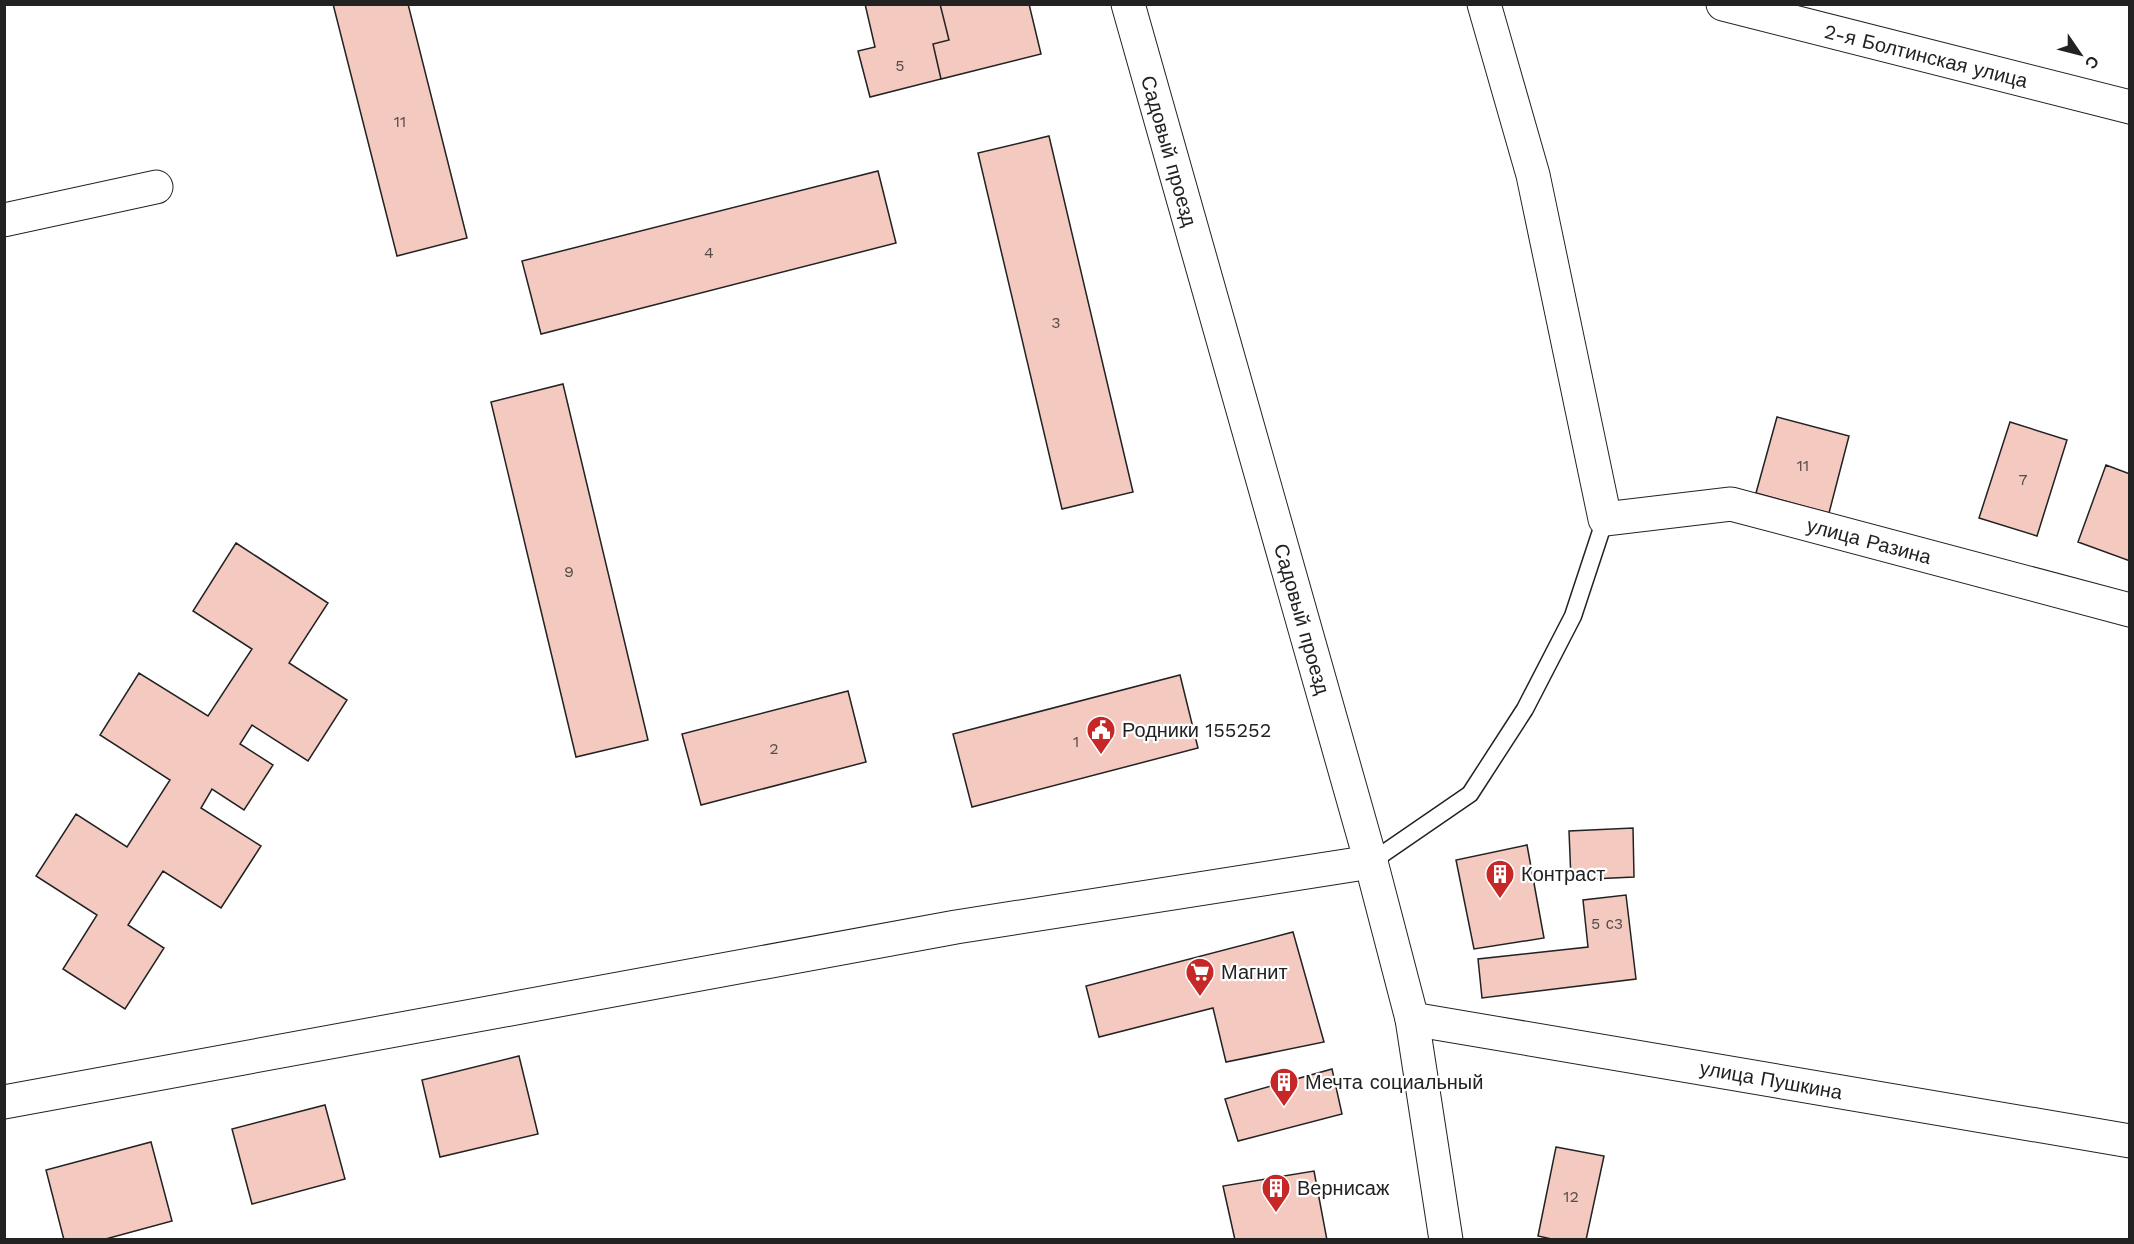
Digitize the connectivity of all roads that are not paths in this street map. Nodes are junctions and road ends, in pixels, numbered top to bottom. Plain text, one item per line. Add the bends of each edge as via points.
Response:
1 (1128, 4) edge
2 (1484, 4) edge
3 (1723, 4) edge
4 (2130, 107) edge
5 (156, 187) dead end
6 (4, 220) edge
7 (1605, 519) junction
8 (2130, 610) edge
9 (1371, 862) junction
10 (1412, 1019) junction
11 (4, 1102) edge
12 (2130, 1141) edge
13 (1446, 1239) edge

1 - 9 street, Садовый проезд
2 - 7 street via 1533,175
3 - 4 street, 2-я Болтинская улица
5 - 6 street
7 - 8 street, улица Разина via 1731,504
7 - 9 lane via 1573,616 1525,709 1470,794
9 - 10 street, Садовый проезд
9 - 11 street via 956,927
10 - 12 street, улица Пушкина
10 - 13 street, Садовый проезд

